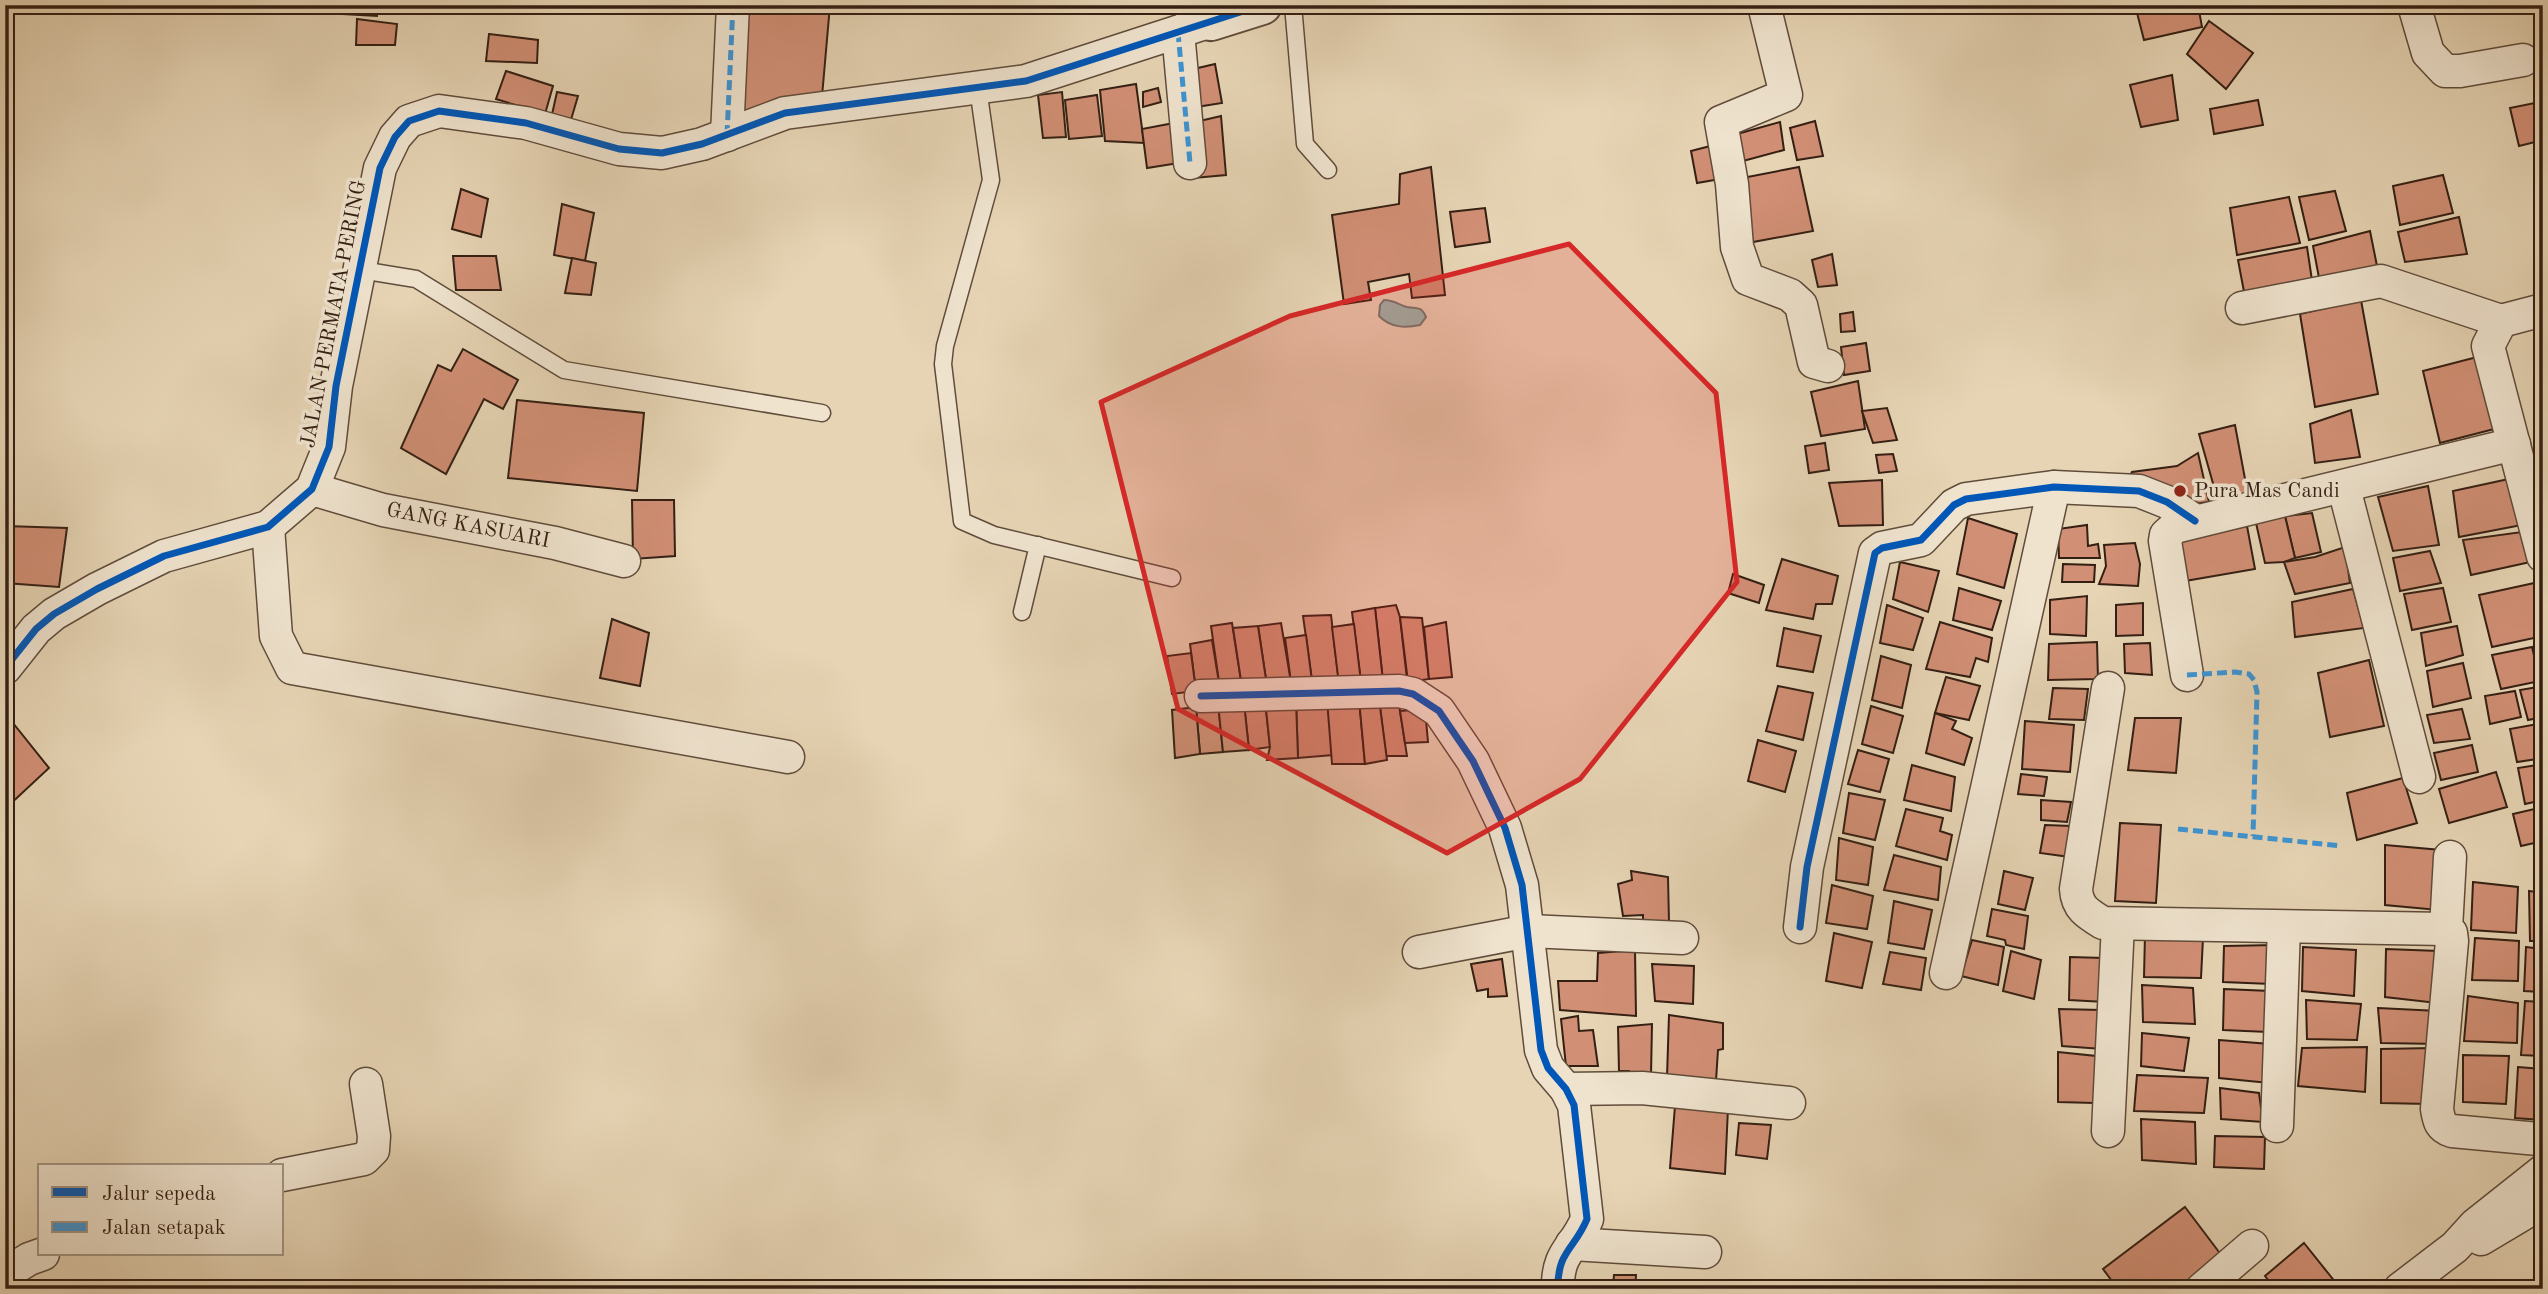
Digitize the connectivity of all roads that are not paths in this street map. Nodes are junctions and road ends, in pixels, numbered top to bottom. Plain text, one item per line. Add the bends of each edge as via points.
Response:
1 (733, 5) edge
2 (1262, 5) edge
3 (1293, 5) edge
4 (1764, 5) edge
5 (2414, 5) edge
6 (1194, 19) edge
7 (2523, 61) dead end
8 (978, 88) junction
9 (727, 135) junction
10 (1189, 163) dead end
11 (1328, 170) dead end
12 (361, 270) junction
13 (2242, 308) dead end
14 (2543, 310) edge
15 (2501, 321) junction
16 (1828, 366) dead end
17 (822, 413) dead end
18 (2514, 444) junction
19 (2054, 487) junction
20 (2344, 488) junction
21 (312, 489) junction
22 (2195, 521) junction
23 (268, 527) junction
24 (1038, 545) junction
25 (2543, 556) edge
26 (624, 561) dead end
27 (1172, 578) dead end
28 (1022, 612) dead end
29 (5, 668) edge
30 (2187, 675) dead end
31 (2108, 688) dead end
32 (1201, 696) dead end
33 (788, 757) dead end
34 (2419, 777) dead end
35 (2450, 857) dead end
36 (2118, 923) junction
37 (1800, 927) dead end
38 (2284, 927) junction
39 (2446, 929) junction
40 (1528, 932) junction
41 (1682, 938) dead end
42 (1419, 952) dead end
43 (1946, 973) dead end
44 (366, 1084) dead end
45 (1566, 1088) junction
46 (1789, 1103) dead end
47 (2277, 1126) dead end
48 (2108, 1131) dead end
49 (2543, 1142) edge
50 (2543, 1171) edge
51 (284, 1175) edge
52 (2543, 1202) edge
53 (1572, 1244) junction
54 (2252, 1245) dead end
55 (1705, 1252) dead end
56 (38, 1256) edge
57 (2443, 1256) junction
58 (5, 1274) edge
59 (1558, 1289) edge
60 (2203, 1289) edge
61 (2400, 1289) edge

1 - 9 street
2 - 6 street, JALAN PERMATA PERING
3 - 11 lane via 1305,144
4 - 16 street via 1786,95 1721,122 1737,247 1748,279 1801,304 1814,362
5 - 7 street via 2428,53 2445,71
6 - 8 street, JALAN PERMATA PERING via 1026,81
6 - 10 street
8 - 9 street, JALAN PERMATA PERING via 785,113
8 - 24 lane via 992,180 944,346 943,364 962,522 994,536
9 - 12 street, JALAN PERMATA PERING via 662,153 619,149 479,115 439,111 422,115 394,137 380,168
12 - 17 lane via 416,278 564,370
12 - 21 street, JALAN PERMATA PERING via 336,386 329,447
13 - 15 street via 2381,281
14 - 15 street
15 - 18 street via 2488,346
18 - 20 street
18 - 25 street
19 - 22 street via 2138,491 2167,502
19 - 37 street via 1966,499 1954,505 1921,540 1875,553 1807,867
19 - 43 street
20 - 22 street
20 - 34 street
21 - 23 street, JALAN PERMATA PERING
21 - 26 street, GANG KASUARI via 383,509
22 - 30 street via 2175,527 2165,541
23 - 29 street, JALAN PERMATA PERING via 164,556 97,589 36,629
23 - 33 street via 276,636 292,668
24 - 27 lane
24 - 28 lane
31 - 36 street via 2076,884 2085,912 2103,923
32 - 40 street via 1399,691 1413,694 1439,711 1473,761 1505,828 1522,885
35 - 39 street
36 - 38 street
36 - 48 street
38 - 39 street
38 - 47 street
39 - 49 street via 2452,941 2437,1109 2440,1124 2452,1131
40 - 41 street
40 - 42 street
40 - 45 street via 1541,1050 1548,1068
44 - 51 street via 373,1150 364,1159
45 - 46 street via 1642,1088
45 - 53 street via 1574,1105 1587,1219
50 - 57 street via 2475,1224
52 - 57 street via 2496,1232
53 - 55 street
53 - 59 street via 1561,1259
54 - 60 street
56 - 58 street
57 - 61 street

